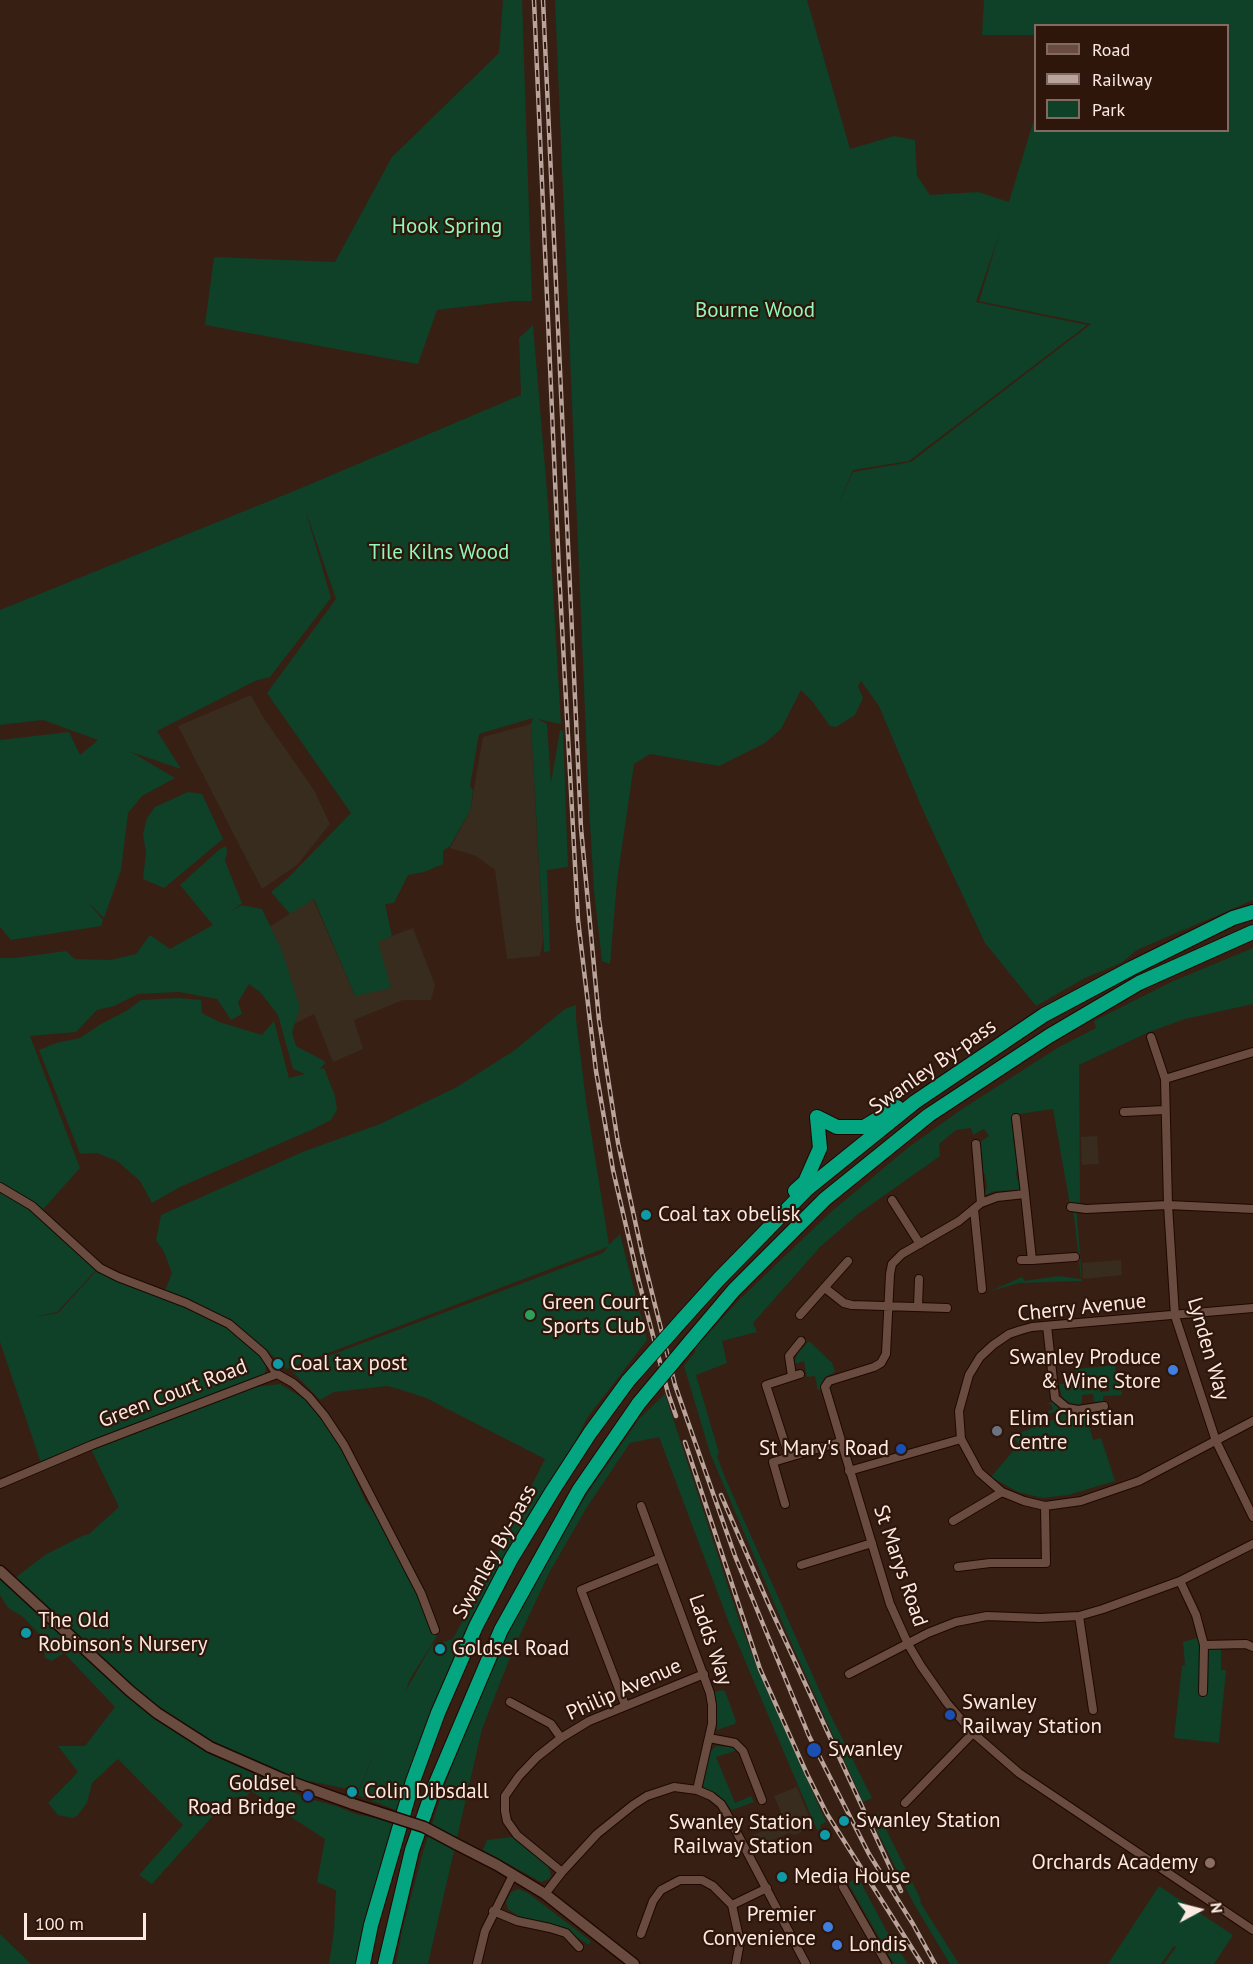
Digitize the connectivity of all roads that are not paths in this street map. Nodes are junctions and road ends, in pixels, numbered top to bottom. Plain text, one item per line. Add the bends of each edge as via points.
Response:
1 (1253, 912) edge
2 (1253, 932) edge
3 (1151, 1038) dead end
4 (1253, 1052) edge
5 (981, 1058) junction
6 (1165, 1080) junction
7 (1165, 1110) junction
8 (1124, 1112) dead end
9 (1016, 1118) dead end
10 (976, 1144) dead end
11 (0, 1187) edge
12 (1025, 1194) junction
13 (892, 1200) dead end
14 (981, 1203) junction
15 (1168, 1205) junction
16 (1071, 1207) dead end
17 (974, 1209) junction
18 (1253, 1209) edge
19 (920, 1244) junction
20 (1075, 1257) dead end
21 (1021, 1260) dead end
22 (1032, 1260) junction
23 (848, 1261) dead end
24 (918, 1280) dead end
25 (825, 1288) junction
26 (982, 1289) dead end
27 (889, 1306) junction
28 (918, 1307) junction
29 (946, 1308) dead end
30 (1253, 1308) edge
31 (686, 1315) junction
32 (800, 1315) dead end
33 (1175, 1316) junction
34 (1047, 1326) junction
35 (801, 1341) dead end
36 (277, 1374) junction
37 (1104, 1406) dead end
38 (1253, 1421) edge
39 (962, 1439) junction
40 (1216, 1441) junction
41 (840, 1442) junction
42 (789, 1456) junction
43 (849, 1471) junction
44 (0, 1484) edge
45 (1002, 1492) junction
46 (785, 1504) dead end
47 (641, 1506) dead end
48 (1045, 1506) junction
49 (1253, 1517) edge
50 (953, 1521) dead end
51 (872, 1543) junction
52 (1253, 1544) edge
53 (660, 1558) junction
54 (801, 1565) dead end
55 (958, 1567) dead end
56 (0, 1571) edge
57 (1180, 1581) junction
58 (1078, 1616) junction
59 (435, 1630) dead end
60 (908, 1644) junction
61 (1204, 1645) junction
62 (1253, 1647) edge
63 (704, 1674) junction
64 (849, 1674) dead end
65 (1203, 1692) dead end
66 (510, 1702) dead end
67 (626, 1706) junction
68 (1093, 1710) dead end
69 (973, 1733) junction
70 (561, 1738) junction
71 (709, 1738) junction
72 (697, 1790) junction
73 (762, 1800) dead end
74 (905, 1803) dead end
75 (562, 1872) junction
76 (513, 1875) junction
77 (843, 1887) dead end
78 (767, 1888) junction
79 (545, 1894) junction
80 (732, 1905) junction
81 (494, 1911) junction
82 (1253, 1930) edge
83 (641, 1934) dead end
84 (579, 1947) dead end
85 (363, 1964) edge
86 (385, 1964) edge
87 (477, 1964) edge
88 (634, 1964) edge
89 (736, 1964) edge
90 (806, 1964) edge
91 (887, 1964) edge

1 - 5 highway, Swanley By-pass via 1233,918 1044,1015
2 - 86 highway, Swanley By-pass, bridge via 1139,983 1048,1036 930,1115 825,1199 734,1290 690,1342 634,1409 579,1490 497,1640 422,1820
3 - 6 street, Lynden Way
4 - 6 street
5 - 31 highway, Swanley By-pass via 915,1102 807,1189
5 - 31 highway via 864,1127 837,1127 818,1117 820,1148 805,1182 703,1287
6 - 7 street, Lynden Way
7 - 8 street
7 - 15 street, Lynden Way
9 - 12 street
10 - 14 street
11 - 36 street via 32,1206 100,1268 229,1324 263,1353
12 - 14 street, St Marys Road
12 - 22 street
13 - 19 street
14 - 17 street, St Marys Road
15 - 16 street
15 - 18 street
15 - 33 street, Lynden Way
17 - 19 street, St Marys Road
17 - 26 street
19 - 27 street, St Marys Road via 892,1264
20 - 22 street
21 - 22 street
23 - 25 street
24 - 28 street
25 - 27 street via 844,1303
25 - 32 street
27 - 28 street
27 - 41 street, St Marys Road via 888,1349 881,1362 829,1381 825,1386
28 - 29 street
30 - 33 street, Cherry Avenue
31 - 85 highway, Swanley By-pass, bridge via 628,1381 590,1433 511,1559 476,1626 413,1781
33 - 34 street, Cherry Avenue
33 - 40 street, Lynden Way
34 - 37 street via 1055,1398 1067,1408 1078,1410
34 - 39 street, Cherry Avenue via 1009,1334 980,1357 963,1392 959,1411
35 - 42 street via 789,1356 796,1375 766,1385
36 - 44 street, Green Court Road
36 - 59 street, Green Court Road via 309,1397 344,1445 421,1593
38 - 40 street, Cherry Avenue
39 - 43 street
39 - 45 street, Cherry Avenue via 979,1473
40 - 48 street, Cherry Avenue via 1117,1490
40 - 49 street, Lynden Way
41 - 42 street
41 - 43 street, St Marys Road
42 - 46 street via 773,1462
43 - 51 street, St Marys Road
45 - 48 street, Cherry Avenue
45 - 50 street
47 - 53 street, Ladds Way
48 - 55 street via 1046,1563
51 - 54 street
51 - 60 street, St Marys Road via 890,1604
52 - 57 street
53 - 63 street, Ladds Way
53 - 67 street via 581,1590
56 - 76 main road, bridge via 129,1691 210,1747 283,1779 424,1827
57 - 58 street
57 - 61 street
58 - 60 street via 968,1619
58 - 68 street
60 - 64 street
60 - 69 street, St Marys Road via 933,1685
61 - 62 street
61 - 65 street
63 - 67 street, Philip Avenue
63 - 71 street, Ladds Way via 712,1705
66 - 70 street via 551,1724
67 - 70 street, Philip Avenue
69 - 74 street
69 - 82 street, St Marys Road via 1019,1773
70 - 75 street, Philip Avenue via 519,1776 504,1803 512,1828
71 - 72 street, Ladds Way
71 - 73 street via 735,1743 743,1751
72 - 75 street via 674,1787 647,1796 597,1834
72 - 78 street via 721,1804
75 - 79 street
76 - 79 main road
76 - 81 street
77 - 91 street
78 - 80 street
78 - 90 street
79 - 88 main road
80 - 83 street via 702,1880 680,1880 661,1890 652,1901
80 - 89 street via 740,1942
81 - 84 street via 564,1933
81 - 87 street

